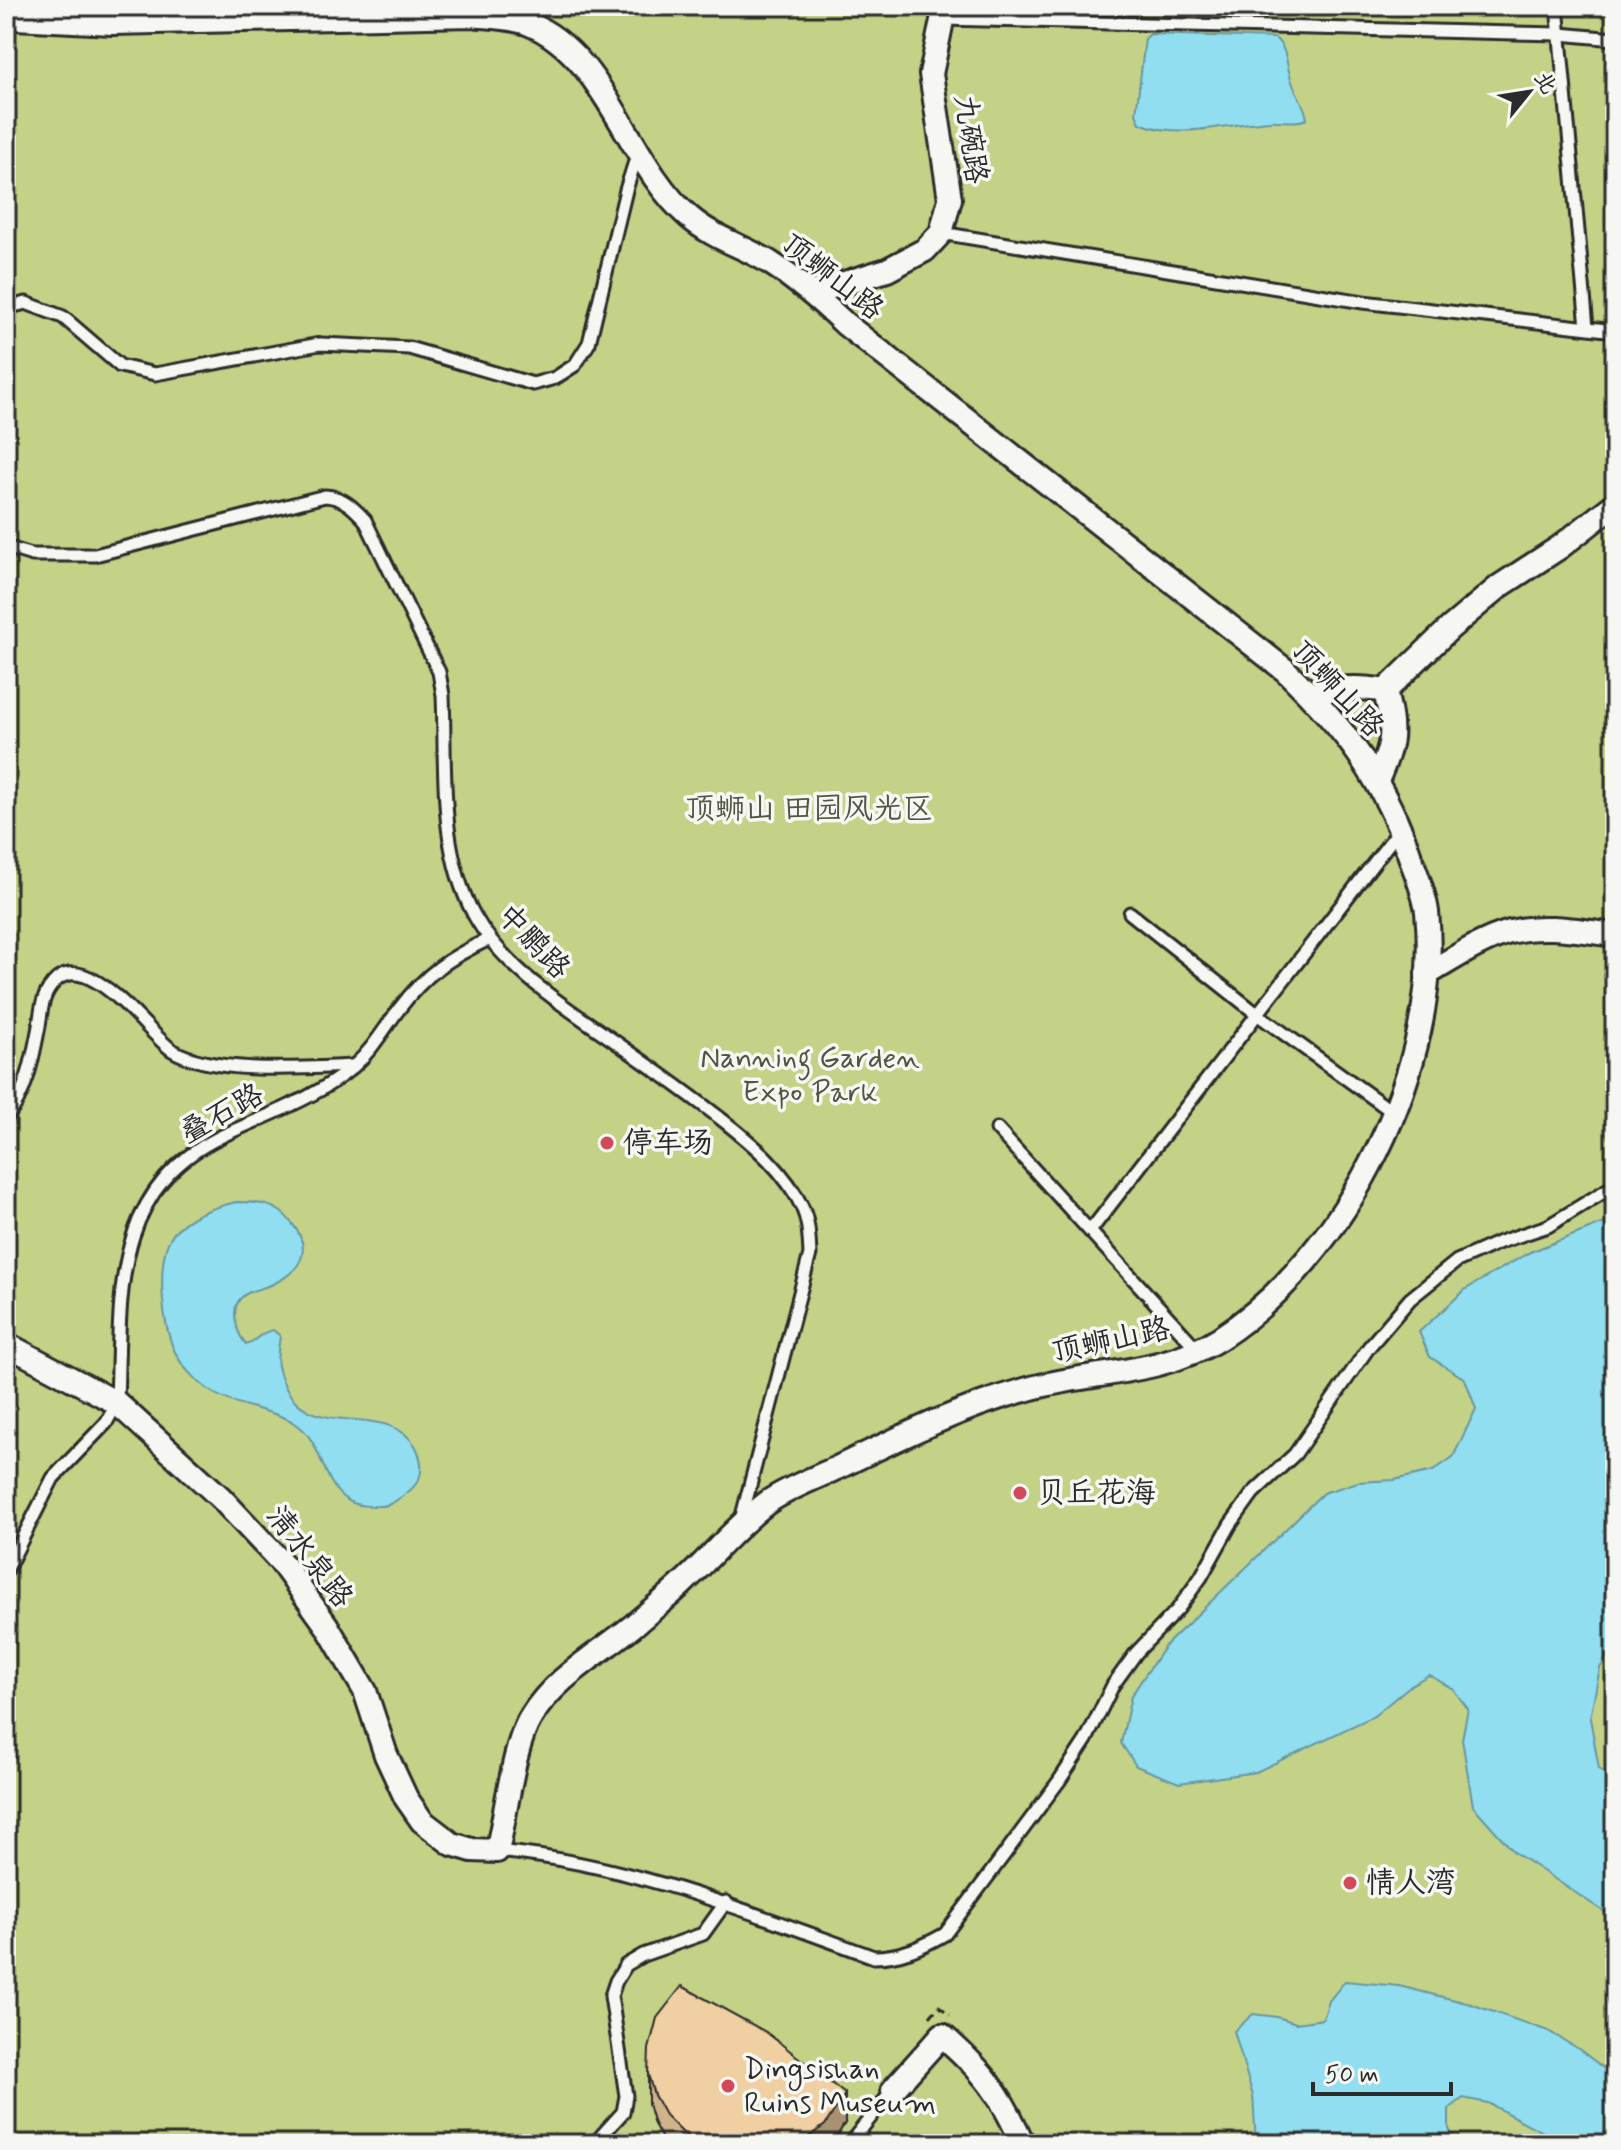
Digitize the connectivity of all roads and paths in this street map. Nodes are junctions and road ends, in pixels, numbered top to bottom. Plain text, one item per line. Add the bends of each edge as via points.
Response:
1 (1557, 6) edge
2 (943, 13) edge
3 (6, 22) edge
4 (1560, 34) junction
5 (1615, 39) edge
6 (639, 151) junction
7 (941, 233) junction
8 (812, 293) junction
9 (6, 308) edge
10 (1587, 327) junction
11 (1615, 331) edge
12 (1615, 504) edge
13 (6, 547) edge
14 (1385, 691) junction
15 (1310, 695) junction
16 (1377, 781) junction
17 (1401, 828) junction
18 (1130, 913) dead end
19 (1615, 935) edge
20 (489, 939) junction
21 (1427, 974) junction
22 (1257, 1014) junction
23 (353, 1066) junction
24 (1395, 1114) junction
25 (6, 1118) edge
26 (997, 1129) dead end
27 (1615, 1185) edge
28 (1091, 1230) junction
29 (6, 1344) edge
30 (1199, 1351) junction
31 (117, 1403) junction
32 (740, 1524) junction
33 (6, 1571) edge
34 (497, 1851) junction
35 (726, 1902) junction
36 (893, 2090) joint
37 (594, 2144) edge
38 (849, 2144) edge
39 (1023, 2144) edge

1 - 4 lane
2 - 4 lane
2 - 7 street, 九碗路 via 931,74 950,199
3 - 6 street, 顶蛳山路 via 472,15 524,22 553,36 582,65
4 - 5 lane
4 - 10 lane
6 - 8 street, 顶蛳山路 via 662,189 688,217
6 - 9 lane via 589,343 575,365 533,384 409,348 320,344 155,374 120,366 63,317 26,303
7 - 8 street via 925,250 887,270
7 - 10 lane via 1363,302
8 - 15 street, 顶蛳山路
10 - 11 lane
12 - 14 street via 1500,586
13 - 20 lane, 中鹏路 via 32,555 95,555 325,496 350,505 365,520 439,672 450,845 458,879
14 - 15 street via 1331,688
14 - 16 street via 1392,747
15 - 16 street, 顶蛳山路 via 1348,737
16 - 17 street, 顶蛳山路
17 - 21 street, 顶蛳山路 via 1427,910
17 - 22 lane
18 - 22 lane
19 - 21 street via 1543,927 1510,932
20 - 23 lane, 叠石路 via 448,959 425,979
20 - 32 lane, 中鹏路 via 548,995 749,1141 785,1178 802,1207 810,1254
21 - 24 street, 顶蛳山路 via 1419,1035
22 - 24 lane
22 - 28 lane
23 - 25 lane via 226,1065 187,1059 96,980 65,976 52,983 44,998 29,1074
23 - 31 lane, 叠石路 via 193,1153 160,1184 134,1231 123,1268
24 - 30 street, 顶蛳山路 via 1360,1186 1310,1256 1265,1305
26 - 28 lane
27 - 35 lane via 1548,1226 1457,1261 1410,1299 1369,1347 1295,1454 1253,1493 1178,1609 1113,1685 1059,1781 945,1934 895,1957 874,1957
28 - 30 lane
29 - 31 street, 清水泉路
30 - 32 street, 顶蛳山路 via 1023,1390 932,1422 772,1499
31 - 33 lane via 106,1423 53,1478
31 - 34 street, 清水泉路 via 220,1497 281,1562 365,1691 386,1755 422,1821 452,1844
32 - 34 street, 顶蛳山路 via 686,1580 566,1677 529,1719
34 - 35 lane via 603,1870
35 - 37 lane via 703,1934 643,1955 626,1965 616,1981 611,1996 626,2096 623,2112
36 - 38 lane
36 - 39 street via 942,2035 976,2064 1005,2104

